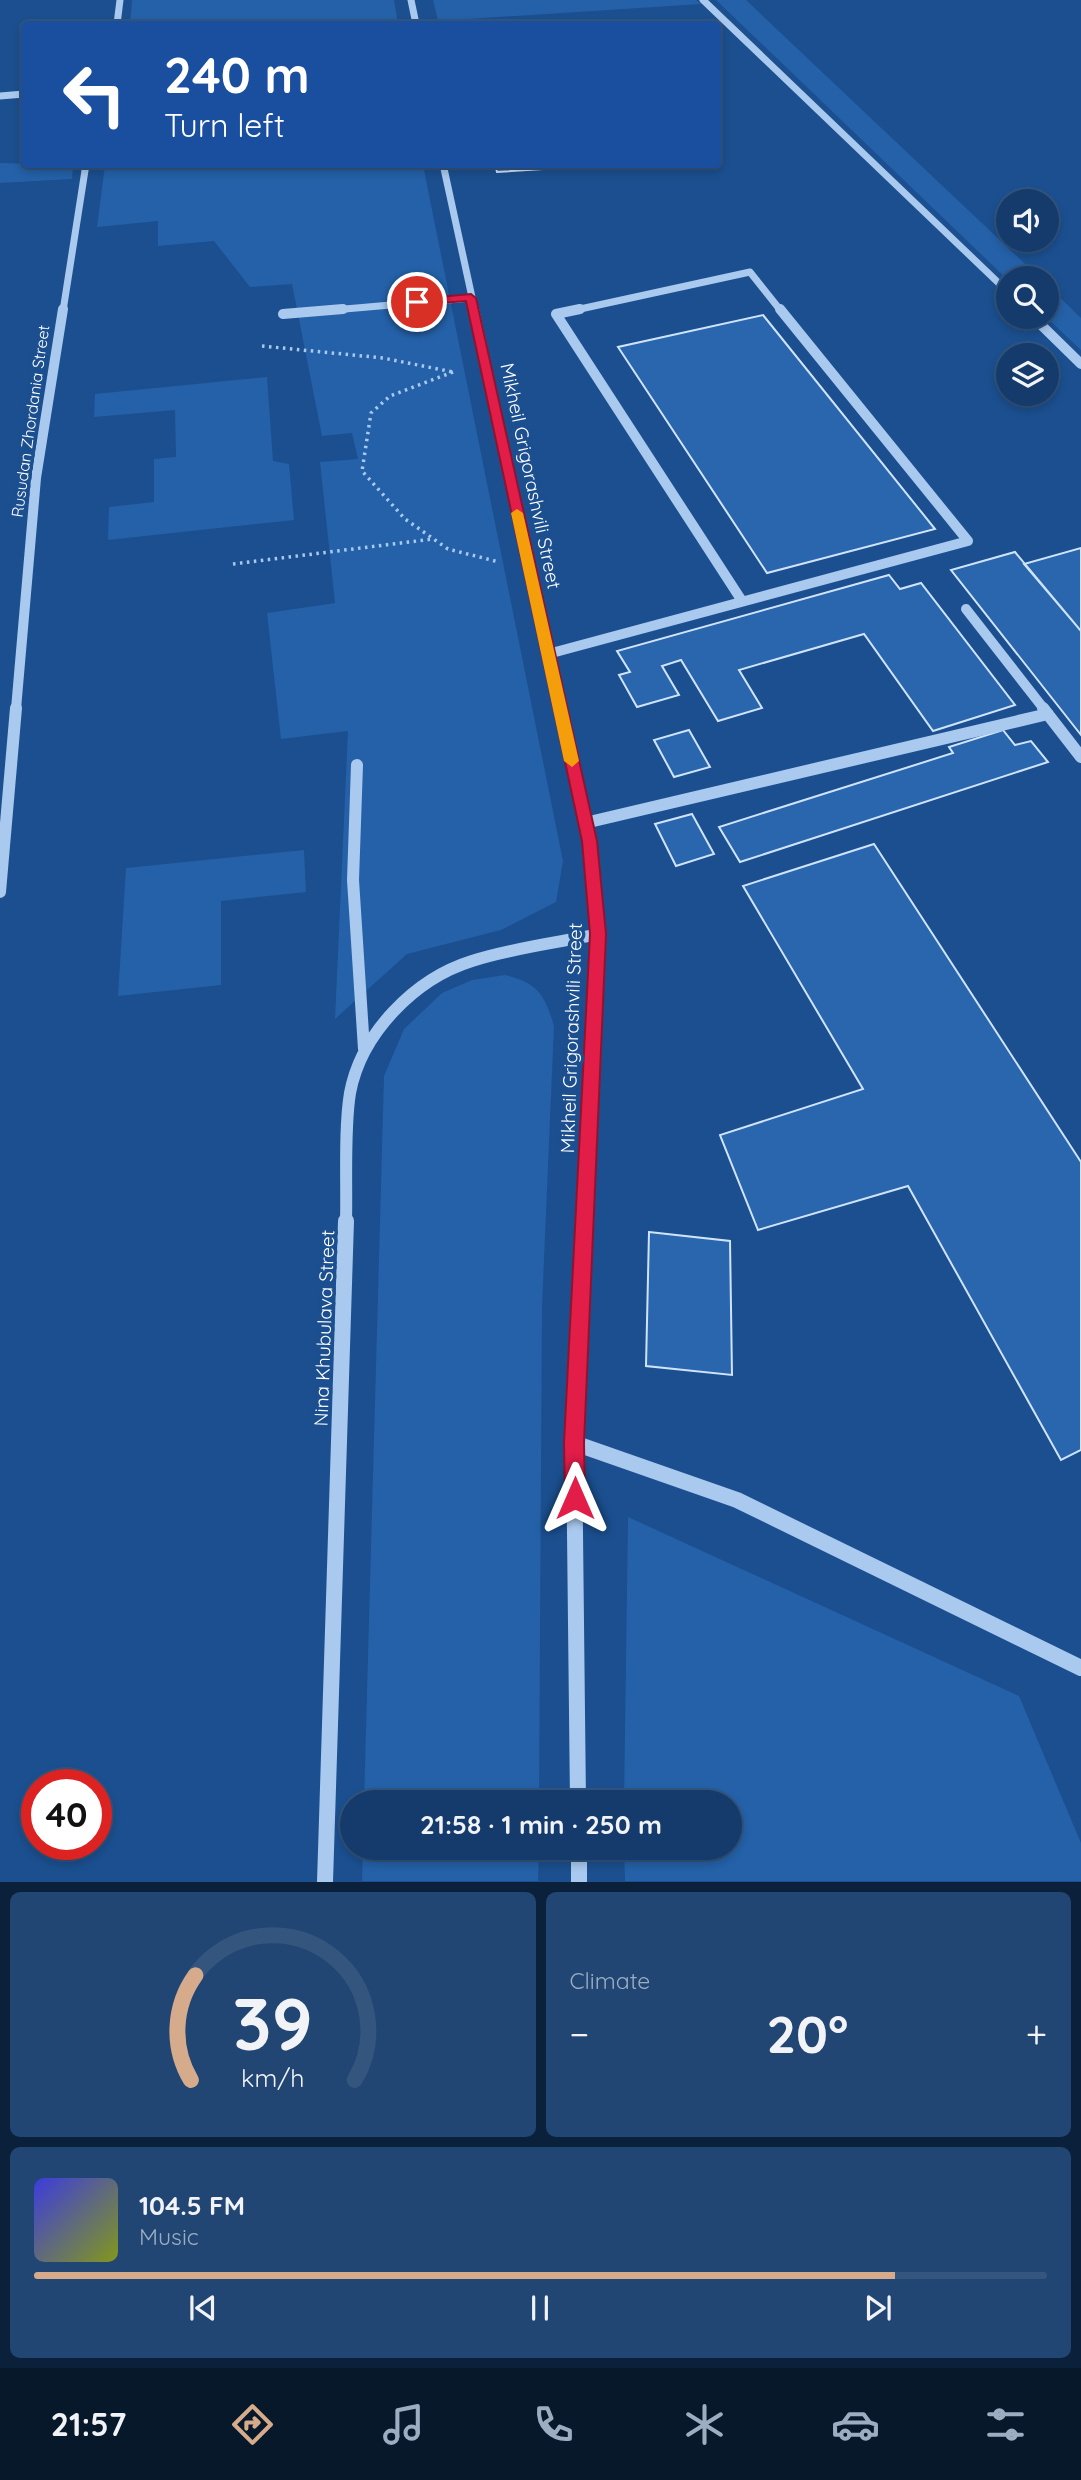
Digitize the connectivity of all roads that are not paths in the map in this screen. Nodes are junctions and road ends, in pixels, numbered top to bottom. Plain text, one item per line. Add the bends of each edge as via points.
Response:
1 (120, 0) edge
2 (411, 0) edge
3 (703, 0) edge
4 (117, 21) edge
5 (415, 21) edge
6 (21, 94) edge
7 (0, 96) edge
8 (85, 168) edge
9 (444, 168) edge
10 (996, 281) edge
11 (471, 298) junction
12 (283, 314) dead end
13 (1045, 329) edge
14 (1081, 364) edge
15 (742, 601) junction
16 (967, 608) dead end
17 (548, 654) junction
18 (1048, 714) junction
19 (1081, 757) edge
20 (357, 765) dead end
21 (585, 823) junction
22 (0, 892) edge
23 (598, 934) junction
24 (364, 1049) junction
25 (574, 1443) junction
26 (1081, 1668) edge
27 (578, 1790) edge
28 (579, 1860) edge
29 (325, 1881) edge
30 (579, 1881) edge

1 - 4 street
2 - 5 street
3 - 10 street
6 - 7 street
8 - 22 street, Rusudan Zhordania Street via 36,478
9 - 11 street, Mikheil Grigorashvili Street
11 - 12 street
11 - 17 street, Mikheil Grigorashvili Street
13 - 14 street
15 - 15 lane via 968,541 750,272 556,314
15 - 17 lane
16 - 18 street
17 - 21 street, Mikheil Grigorashvili Street
18 - 19 street
18 - 21 street
20 - 24 street via 353,880
21 - 23 street, Mikheil Grigorashvili Street
23 - 24 street, Nina Khubulava Street via 471,961 434,979 398,1007
23 - 25 street, Mikheil Grigorashvili Street
24 - 29 street, Nina Khubulava Street via 350,1094
25 - 26 street via 737,1500
25 - 27 street, Mikheil Grigorashvili Street
28 - 30 street

